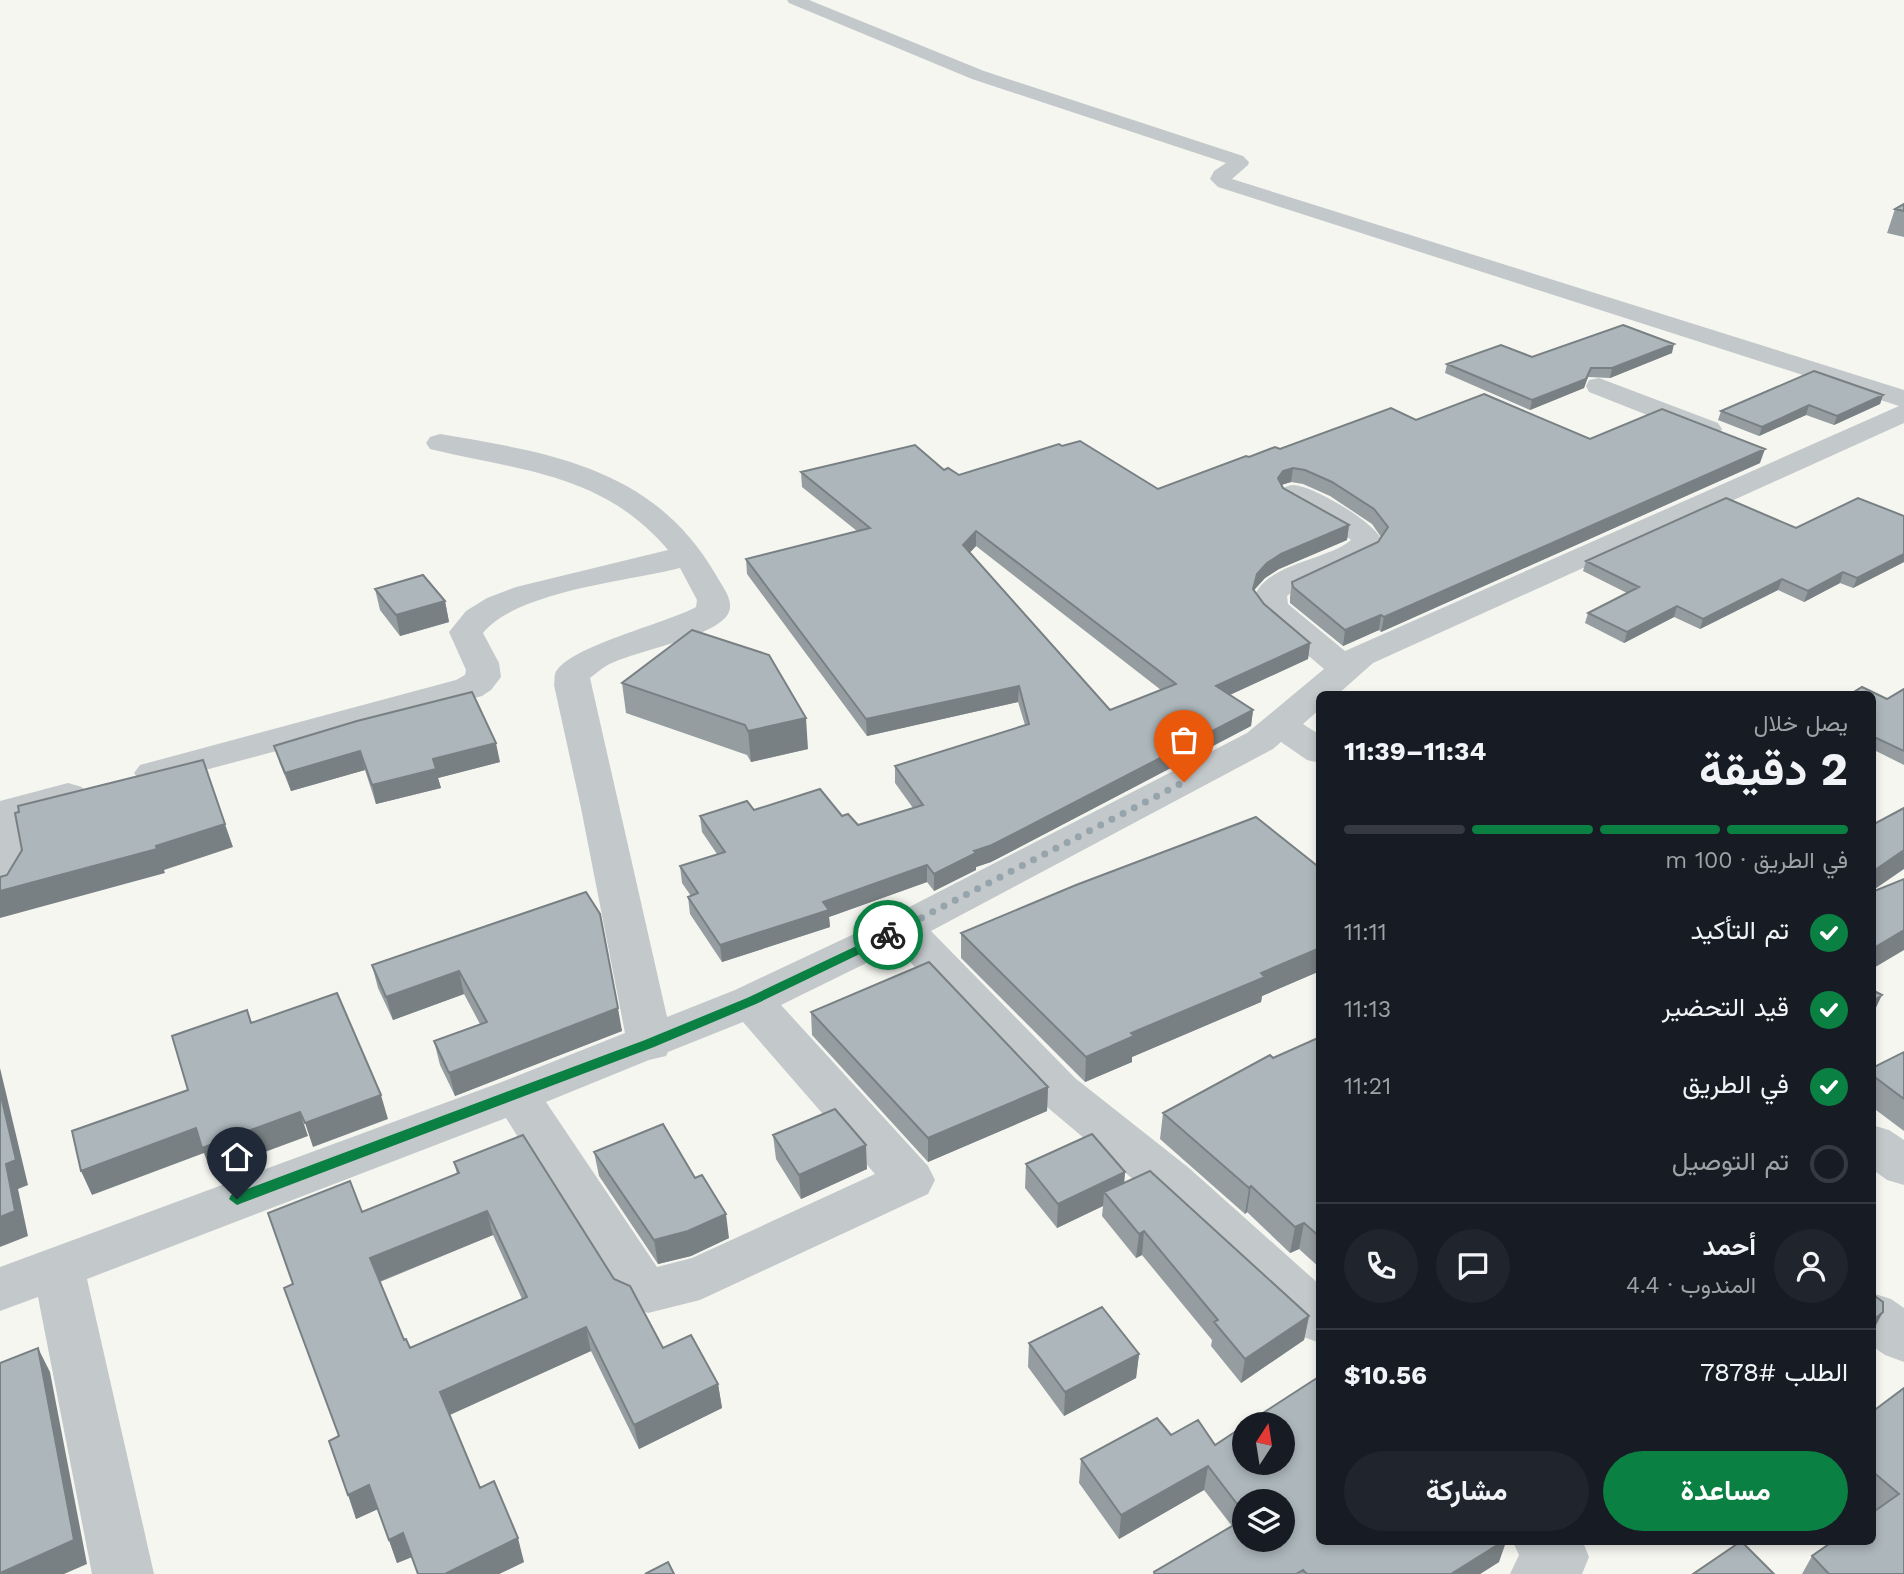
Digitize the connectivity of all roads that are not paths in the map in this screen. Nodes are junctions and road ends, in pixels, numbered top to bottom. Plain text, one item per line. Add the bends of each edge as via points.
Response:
1 (795, 0) edge
2 (1599, 386) dead end
3 (1904, 399) edge
4 (1904, 413) edge
5 (440, 443) dead end
6 (1795, 464) junction
7 (1293, 494) edge
8 (687, 552) junction
9 (1343, 668) junction
10 (1317, 691) edge
11 (1316, 692) edge
12 (1279, 724) junction
13 (1316, 749) edge
14 (0, 824) edge
15 (0, 888) edge
16 (903, 928) junction
17 (751, 1001) junction
18 (650, 1044) junction
19 (516, 1095) junction
20 (1876, 1146) edge
21 (1904, 1166) edge
22 (58, 1268) junction
23 (0, 1289) edge
24 (1316, 1316) edge
25 (1876, 1318) edge
26 (1904, 1339) edge
27 (1546, 1545) edge
28 (123, 1574) edge
29 (1541, 1574) edge

1 - 3 street via 978,75 1236,160 1238,165 1221,175 1225,183
2 - 6 street
4 - 6 street
5 - 8 street via 511,455 600,483 654,515
6 - 9 street via 1391,642
7 - 9 street via 1367,537 1363,548 1270,593 1276,611
8 - 14 street via 673,560 540,590 484,614 466,632 484,673 482,680 469,688 10,810
8 - 18 street via 714,600 712,612 598,656 573,674 572,685
9 - 10 street
11 - 12 street
12 - 13 street
12 - 16 street via 1260,741
14 - 15 street via 9,873
16 - 17 street
16 - 24 street via 1058,1090 1171,1182
17 - 18 street
17 - 19 street via 909,1180 711,1273 648,1291 640,1286
18 - 19 street
19 - 22 street
20 - 21 street
22 - 23 street
22 - 28 street
25 - 26 street
27 - 29 street via 1559,1557

